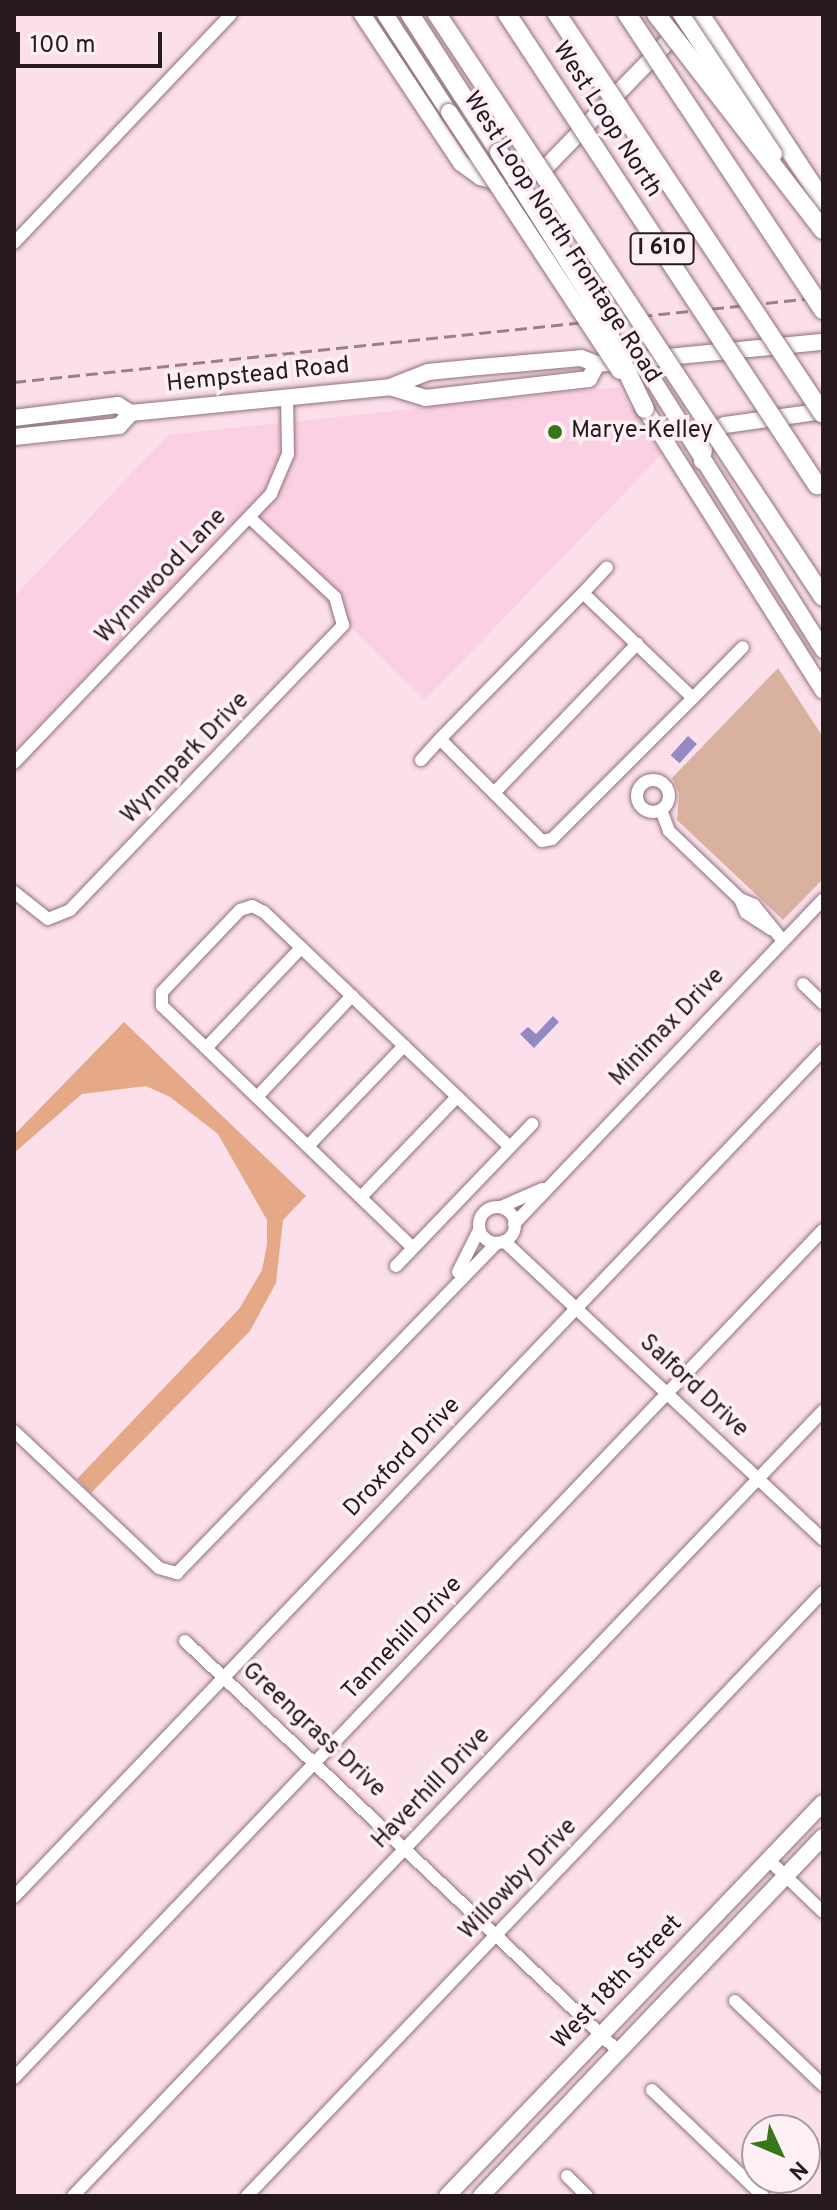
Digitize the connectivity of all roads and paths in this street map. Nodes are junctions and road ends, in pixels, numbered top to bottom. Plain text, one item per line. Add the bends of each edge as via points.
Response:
1 (231, 14) edge
2 (362, 14) edge
3 (385, 14) edge
4 (410, 14) edge
5 (437, 14) edge
6 (507, 14) edge
7 (557, 14) edge
8 (627, 14) edge
9 (656, 14) edge
10 (681, 14) edge
11 (697, 14) edge
12 (823, 201) edge
13 (823, 230) edge
14 (14, 243) edge
15 (823, 310) edge
16 (823, 342) edge
17 (640, 359) junction
18 (597, 364) junction
19 (797, 367) junction
20 (390, 387) junction
21 (287, 397) junction
22 (823, 401) edge
23 (645, 409) junction
24 (823, 412) edge
25 (131, 413) junction
26 (14, 418) edge
27 (14, 437) edge
28 (702, 461) junction
29 (820, 489) edge
30 (250, 518) junction
31 (607, 567) dead end
32 (583, 593) junction
33 (823, 597) edge
34 (637, 644) junction
35 (743, 647) dead end
36 (823, 650) edge
37 (823, 691) edge
38 (693, 698) junction
39 (440, 739) junction
40 (421, 760) dead end
41 (14, 763) edge
42 (628, 763) junction
43 (618, 773) junction
44 (647, 781) junction
45 (637, 792) junction
46 (494, 793) junction
47 (661, 810) junction
48 (14, 892) edge
49 (823, 899) edge
50 (783, 941) junction
51 (301, 948) junction
52 (803, 984) dead end
53 (352, 996) junction
54 (823, 1003) edge
55 (404, 1046) junction
56 (206, 1048) junction
57 (823, 1050) edge
58 (257, 1097) junction
59 (457, 1097) junction
60 (532, 1124) dead end
61 (308, 1146) junction
62 (510, 1147) junction
63 (545, 1189) junction
64 (361, 1197) junction
65 (501, 1207) junction
66 (479, 1230) junction
67 (823, 1230) edge
68 (507, 1235) junction
69 (413, 1248) junction
70 (396, 1266) dead end
71 (446, 1292) junction
72 (577, 1307) junction
73 (668, 1393) junction
74 (823, 1411) edge
75 (14, 1431) edge
76 (759, 1479) junction
77 (823, 1540) edge
78 (823, 1592) edge
79 (185, 1641) dead end
80 (223, 1677) junction
81 (315, 1763) junction
82 (823, 1803) edge
83 (823, 1837) edge
84 (406, 1848) junction
85 (769, 1860) junction
86 (786, 1876) junction
87 (14, 1897) edge
88 (823, 1912) edge
89 (497, 1935) junction
90 (684, 1948) junction
91 (701, 1965) junction
92 (735, 2001) dead end
93 (602, 2035) junction
94 (619, 2052) junction
95 (14, 2078) edge
96 (823, 2085) edge
97 (652, 2090) dead end
98 (567, 2176) dead end
99 (73, 2196) edge
100 (247, 2196) edge
101 (447, 2196) edge
102 (481, 2196) edge
103 (587, 2196) edge
104 (763, 2196) edge

1 - 14 street
2 - 11 main road via 461,163 480,177 506,184 545,168
3 - 23 main road, West Loop North Frontage Road, bridge
4 - 23 highway, bridge via 591,297
5 - 33 highway, bridge
6 - 29 highway, West Loop North / I 610, bridge
7 - 19 highway, West Loop North / I 610, bridge
8 - 15 highway, bridge
9 - 13 highway, bridge
10 - 13 main road, bridge
11 - 12 highway
16 - 17 main road, Hempstead Road
17 - 18 main road, Hempstead Road
17 - 28 main road
18 - 20 main road, Hempstead Road via 581,358 428,372
18 - 20 main road, Hempstead Road via 589,379 425,398
19 - 22 highway, West Loop North / I 610, bridge
19 - 24 highway, bridge
20 - 21 main road, Hempstead Road
21 - 25 main road, Hempstead Road
21 - 30 street, Wynnwood Lane via 286,465
23 - 37 main road, West Loop North Frontage Road
24 - 28 main road via 725,425 707,434
25 - 26 main road, Hempstead Road via 118,405
25 - 27 main road, Hempstead Road via 119,426
28 - 36 main road
30 - 41 street, Wynnwood Lane
30 - 48 street, Wynnpark Drive via 325,586 345,617 338,632 79,902 48,919
31 - 32 street
32 - 34 street
32 - 39 street
34 - 38 street
34 - 46 street
35 - 38 street
38 - 42 street
39 - 40 street
39 - 46 street
42 - 43 street
42 - 44 street
43 - 45 street
43 - 46 street via 552,839 542,841
44 - 45 street
44 - 47 street via 663,782 669,791
45 - 47 street via 641,807
47 - 50 street via 669,831 740,899 767,917
49 - 50 street, Minimax Drive
50 - 63 street, Minimax Drive
51 - 53 street
51 - 56 street
51 - 56 street via 259,908 246,906 231,919 161,999
52 - 54 street
53 - 55 street
53 - 58 street
55 - 59 street
55 - 61 street
56 - 58 street
57 - 72 street, Droxford Drive
58 - 61 street
59 - 62 street
59 - 64 street
60 - 62 street
61 - 64 street
62 - 69 street
63 - 65 street, Minimax Drive
63 - 68 street, Minimax Drive
64 - 69 street
65 - 66 street, Minimax Drive via 483,1213
65 - 68 street, Salford Drive
66 - 68 street
66 - 71 street, Minimax Drive
67 - 73 street, Tannehill Drive
68 - 71 street, Minimax Drive
68 - 72 street, Salford Drive
69 - 70 street
71 - 75 street, Minimax Drive via 170,1575
72 - 73 street, Salford Drive
72 - 80 street, Droxford Drive
73 - 76 street, Salford Drive
73 - 81 street, Tannehill Drive
74 - 76 street, Haverhill Drive
76 - 77 street, Salford Drive
76 - 84 street, Haverhill Drive
78 - 89 street, Willowby Drive
79 - 80 street, Greengrass Drive
80 - 81 street, Greengrass Drive
80 - 87 street, Droxford Drive
81 - 84 street, Greengrass Drive
81 - 95 street, Tannehill Drive
82 - 85 main road, West 18th Street
83 - 86 main road, West 18th Street
84 - 89 street, Greengrass Drive
84 - 99 street, Haverhill Drive
85 - 86 street
85 - 90 main road, West 18th Street
86 - 88 street
86 - 91 main road, West 18th Street
89 - 93 street, Greengrass Drive
89 - 100 street, Willowby Drive
90 - 91 main road
90 - 93 main road, West 18th Street
91 - 94 main road, West 18th Street
92 - 96 street
93 - 94 street, Greengrass Drive
93 - 101 main road, West 18th Street
94 - 102 main road, West 18th Street
97 - 104 street
98 - 103 street

